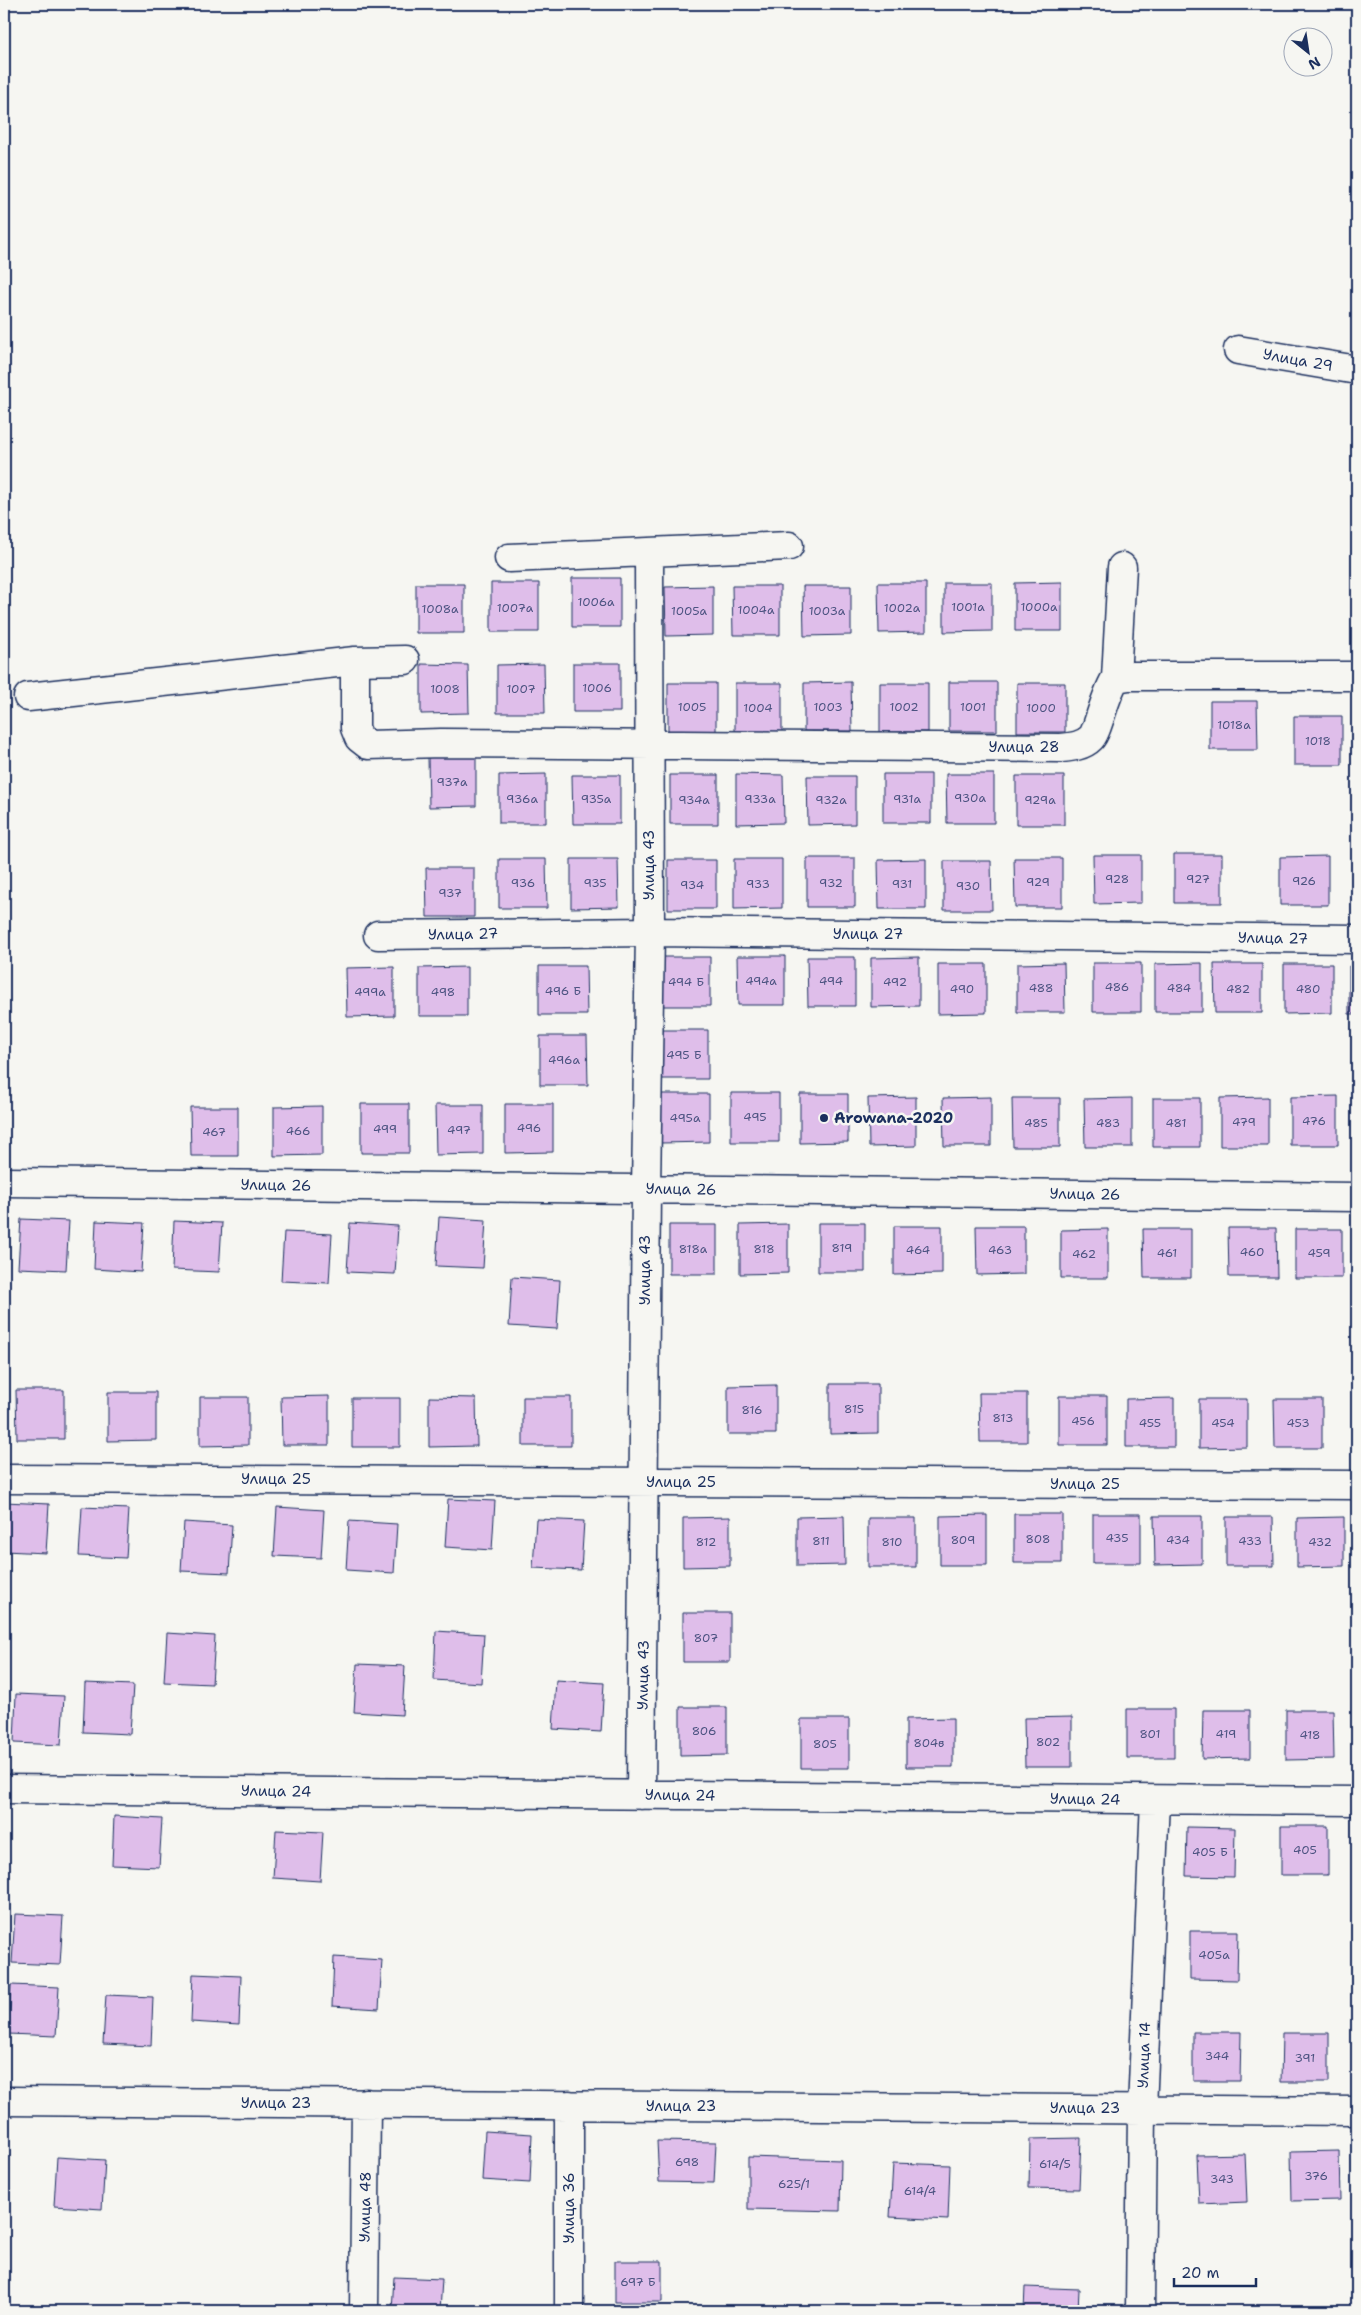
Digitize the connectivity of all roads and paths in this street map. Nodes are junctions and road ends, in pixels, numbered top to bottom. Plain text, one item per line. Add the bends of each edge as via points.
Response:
1 (1238, 350) dead end
2 (1357, 370) edge
3 (789, 546) dead end
4 (649, 552) junction
5 (509, 558) dead end
6 (1122, 567) dead end
7 (406, 660) dead end
8 (355, 661) junction
9 (1357, 676) edge
10 (1116, 678) junction
11 (28, 697) dead end
12 (648, 745) junction
13 (650, 932) junction
14 (378, 936) dead end
15 (1357, 939) edge
16 (4, 1182) edge
17 (646, 1189) junction
18 (1357, 1197) edge
19 (4, 1479) edge
20 (645, 1481) junction
21 (1357, 1485) edge
22 (4, 1789) edge
23 (642, 1795) junction
24 (1155, 1800) junction
25 (1357, 1801) edge
26 (4, 2101) edge
27 (366, 2103) junction
28 (569, 2105) junction
29 (1142, 2109) junction
30 (1357, 2111) edge
31 (364, 2311) edge
32 (569, 2311) edge
33 (1140, 2311) edge

1 - 2 street, Улица 29
3 - 4 street
4 - 5 street
4 - 12 street, Улица 43
6 - 10 street
7 - 8 street
8 - 11 street
8 - 12 street, Улица 28 via 355,728 358,738 368,745
9 - 10 street
10 - 12 street, Улица 28 via 1109,688 1092,738 1079,746
12 - 13 street, Улица 43
13 - 14 street, Улица 27
13 - 15 street, Улица 27
13 - 17 street, Улица 43
16 - 17 street, Улица 26
17 - 18 street, Улица 26
17 - 20 street, Улица 43
19 - 20 street, Улица 25
20 - 21 street, Улица 25
20 - 23 street, Улица 43
22 - 23 street, Улица 24
23 - 24 street, Улица 24
24 - 25 street, Улица 24
24 - 29 street, Улица 14
26 - 27 street, Улица 23
27 - 28 street, Улица 23
27 - 31 street, Улица 48
28 - 29 street, Улица 23
28 - 32 street, Улица 36
29 - 30 street, Улица 23
29 - 33 street, Улица 14

